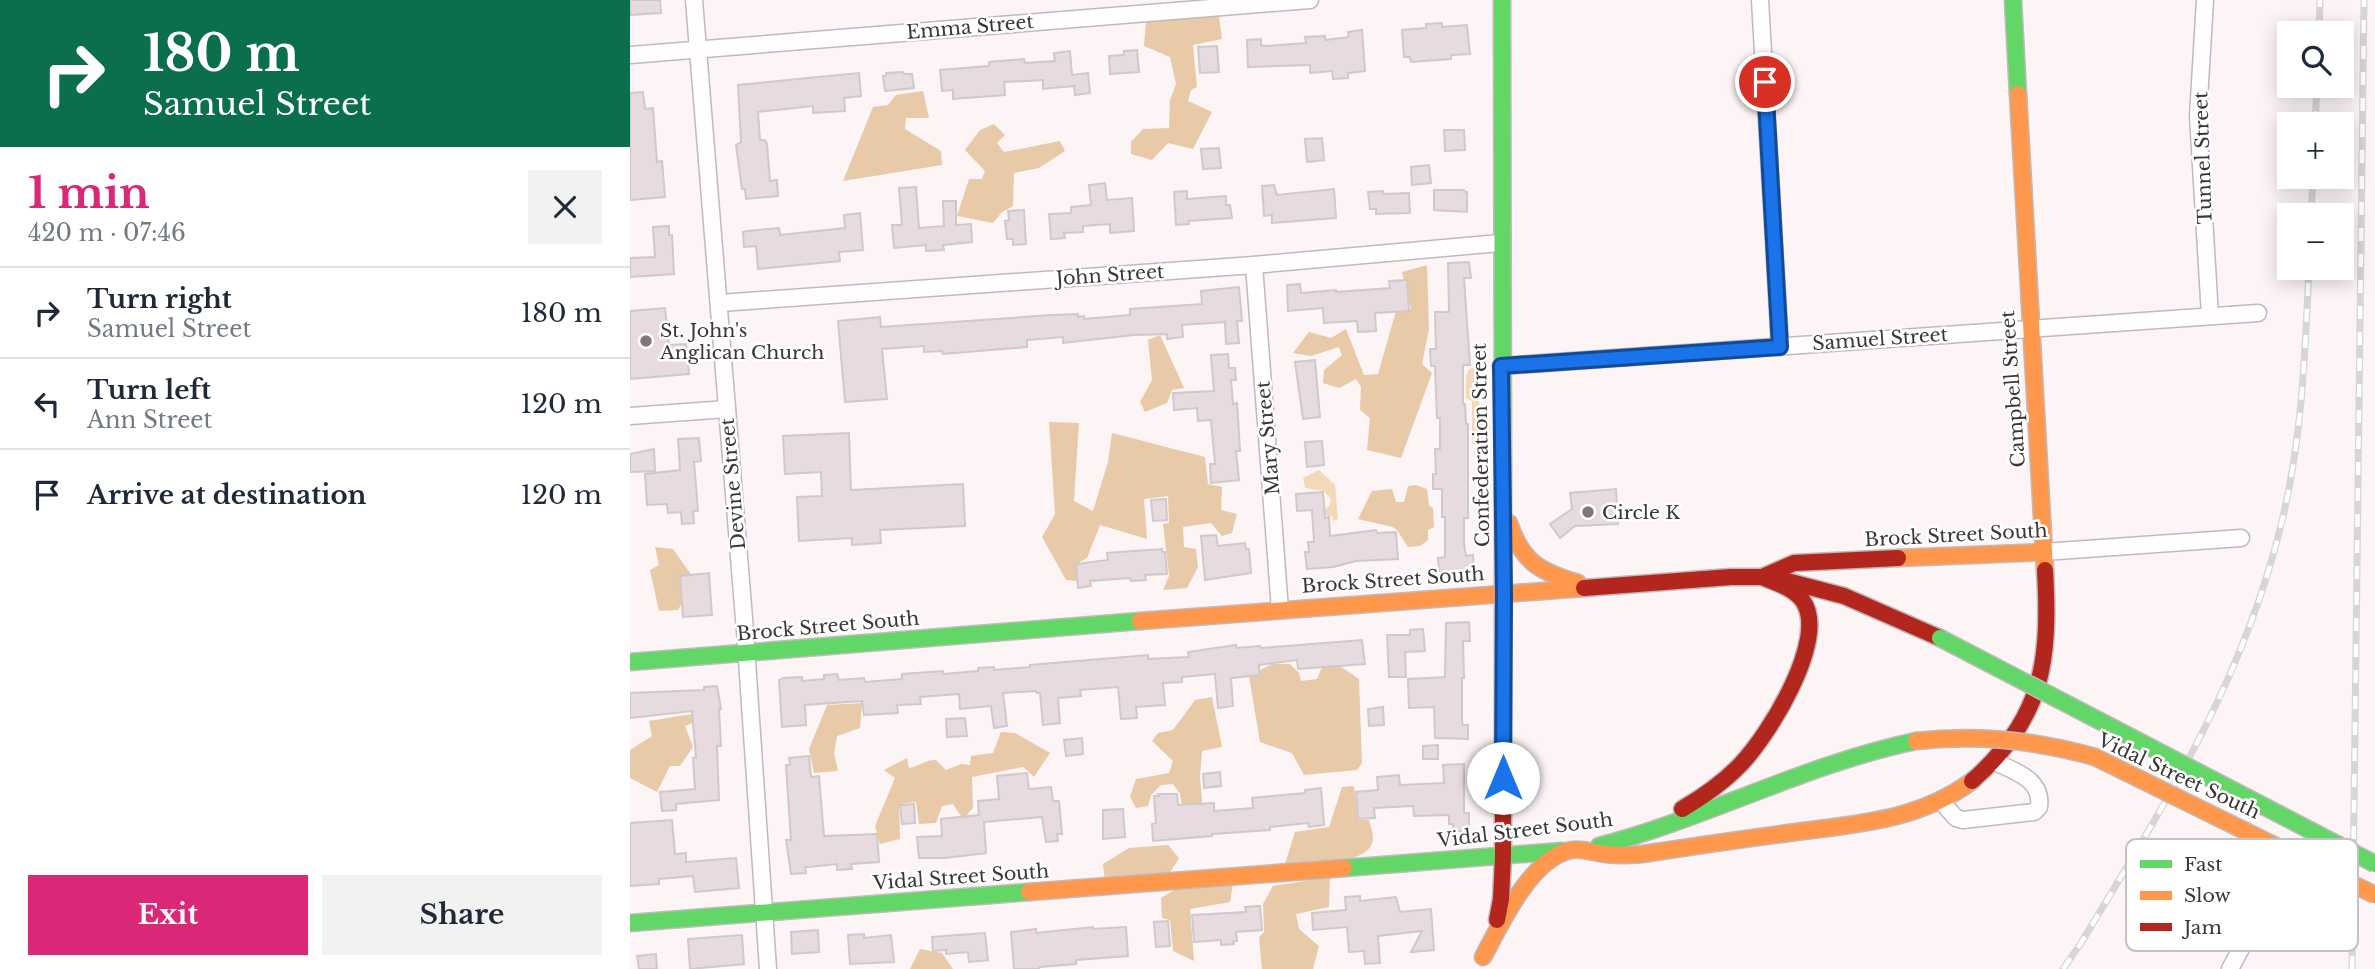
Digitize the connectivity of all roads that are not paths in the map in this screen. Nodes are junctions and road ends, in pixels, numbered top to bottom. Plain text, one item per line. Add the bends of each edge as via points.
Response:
1 (694, 0) edge
2 (1310, 0) edge
3 (1502, 0) edge
4 (1760, 0) edge
5 (2012, 0) edge
6 (2205, 0) edge
7 (698, 49) junction
8 (630, 55) edge
9 (1500, 243) junction
10 (1254, 265) junction
11 (720, 303) junction
12 (2258, 313) dead end
13 (2210, 316) junction
14 (2030, 328) junction
15 (1780, 347) junction
16 (1501, 366) junction
17 (727, 409) junction
18 (630, 416) edge
19 (1503, 496) junction
20 (2241, 538) dead end
21 (2045, 552) junction
22 (2003, 554) junction
23 (1762, 577) junction
24 (1595, 587) junction
25 (1504, 593) junction
26 (2047, 602) junction
27 (1280, 610) junction
28 (747, 653) junction
29 (630, 662) edge
30 (1993, 761) junction
31 (1941, 801) junction
32 (2261, 839) edge
33 (2327, 839) edge
34 (1618, 842) junction
35 (1569, 850) junction
36 (2358, 855) edge
37 (1503, 857) junction
38 (2375, 864) edge
39 (2358, 887) edge
40 (2375, 895) edge
41 (764, 913) junction
42 (630, 923) edge
43 (2240, 951) edge
44 (1481, 963) edge
45 (768, 969) edge
46 (2230, 969) edge

1 - 7 street, Devine Street
2 - 7 street, Emma Street
3 - 9 main road, Confederation Street
4 - 15 street
5 - 14 main road, Campbell Street
6 - 13 street, Tunnel Street via 2198,116
7 - 8 street, Emma Street
7 - 11 street, Devine Street
9 - 10 street, John Street
9 - 16 main road, Confederation Street
10 - 11 street, John Street
10 - 27 street, Mary Street
11 - 17 street, Devine Street
12 - 13 street, Samuel Street
13 - 14 street, Samuel Street
14 - 15 street, Samuel Street
14 - 21 main road, Campbell Street
15 - 16 street, Samuel Street
16 - 19 main road, Confederation Street
17 - 18 street
17 - 28 street, Devine Street
19 - 24 main road via 1515,543 1528,562
19 - 25 main road, Confederation Street
20 - 21 street, Brock Street South
21 - 22 main road, Brock Street South
21 - 26 main road, Campbell Street
22 - 23 main road, Brock Street South via 1794,563
22 - 26 main road via 2029,563
23 - 24 main road, Brock Street South
23 - 33 main road, Vidal Street South, bridge via 1799,582 1884,611
23 - 34 main road via 1799,596 1808,614 1803,656 1779,713 1757,746 1716,786
24 - 25 main road, Brock Street South
25 - 27 main road, Brock Street South
25 - 37 main road, Confederation Street
26 - 30 main road, Campbell Street via 2044,662 2034,698 2018,730
27 - 28 main road, Brock Street South
28 - 29 main road, Brock Street South
28 - 41 street, Devine Street
30 - 31 main road, Campbell Street
30 - 31 street via 2029,778 2040,799 2034,812 1963,820
31 - 35 main road, Campbell Street via 1880,820 1643,854
32 - 34 main road, Vidal Street South, bridge via 2095,757 1995,737 1916,741 1856,754
34 - 35 main road, Vidal Street South
35 - 37 main road, Vidal Street South
35 - 44 main road via 1552,858 1526,884
36 - 38 main road, Vidal Street South, bridge
37 - 41 main road, Vidal Street South
37 - 44 main road, Confederation Street via 1498,913
39 - 40 main road, Vidal Street South, bridge
41 - 42 main road, Vidal Street South
41 - 45 street, Devine Street
43 - 46 street

